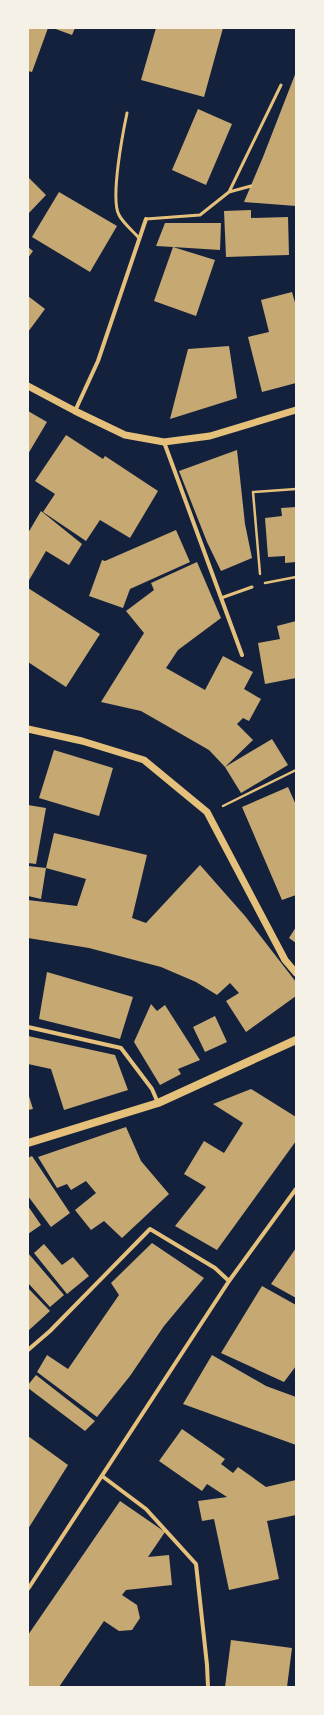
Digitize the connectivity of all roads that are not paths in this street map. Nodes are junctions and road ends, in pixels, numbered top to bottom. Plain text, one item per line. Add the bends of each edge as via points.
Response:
1 (281, 85) dead end
2 (127, 113) dead end
3 (251, 186) dead end
4 (230, 192) junction
5 (146, 219) joint
6 (139, 238) junction
7 (28, 386) edge
8 (296, 410) edge
9 (75, 411) junction
10 (164, 442) junction
11 (252, 588) road end
12 (222, 598) junction
13 (242, 655) dead end
14 (28, 729) edge
15 (296, 973) edge
16 (28, 1027) edge
17 (296, 1040) edge
18 (158, 1103) junction
19 (28, 1143) edge
20 (296, 1188) edge
21 (229, 1281) junction
22 (28, 1350) edge
23 (102, 1476) junction
24 (28, 1589) edge
25 (208, 1687) edge

1 - 4 lane
2 - 6 lane via 118,163 116,197 118,214
3 - 4 lane
4 - 5 lane via 200,215
5 - 6 street
6 - 9 street via 98,361
7 - 9 street
8 - 10 street via 210,436
9 - 10 street via 125,435
10 - 12 street
11 - 12 lane
12 - 13 street
14 - 15 street via 82,741 144,760 207,812 285,960
16 - 18 street via 121,1048 152,1089
17 - 18 main road
18 - 19 main road
20 - 21 street
21 - 22 street via 215,1268 150,1229 50,1331
21 - 23 street
23 - 24 street
23 - 25 street via 146,1508 196,1564

